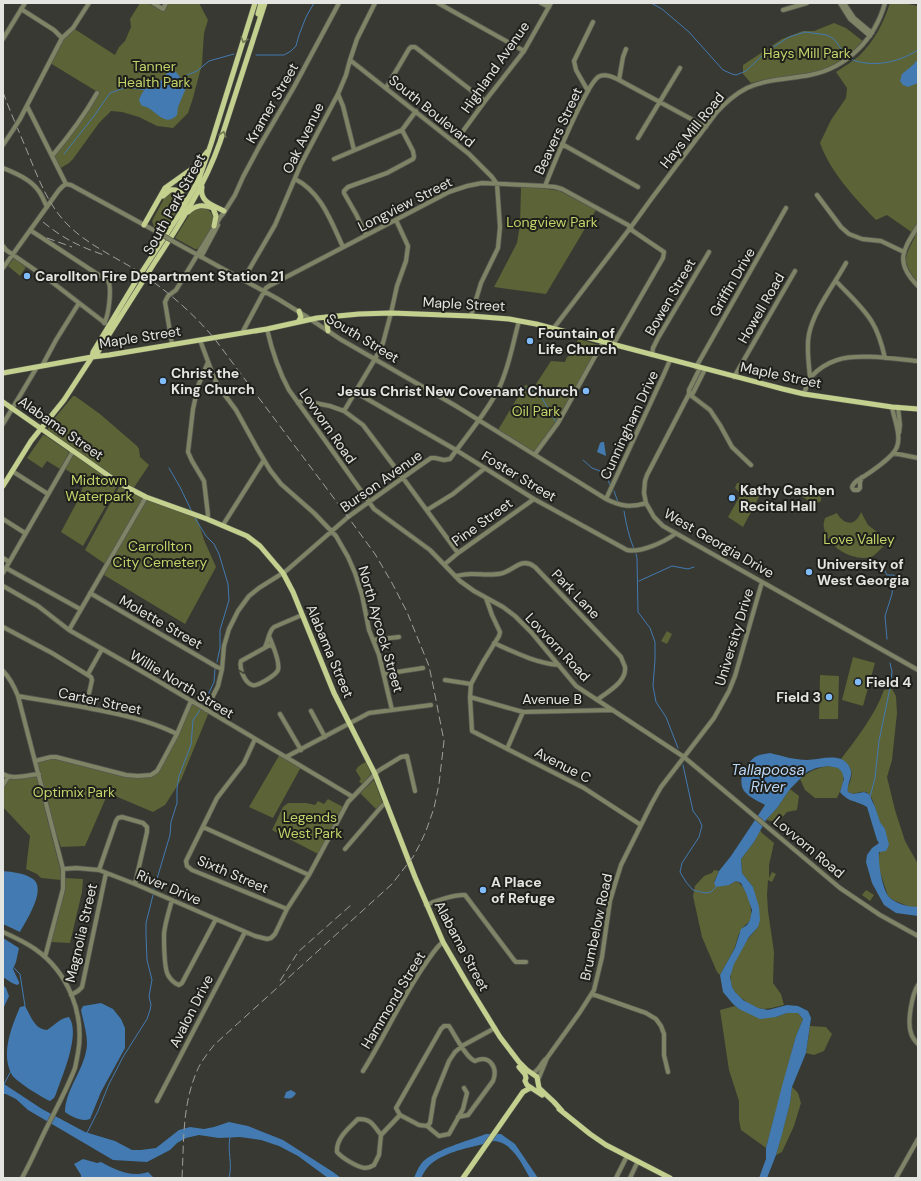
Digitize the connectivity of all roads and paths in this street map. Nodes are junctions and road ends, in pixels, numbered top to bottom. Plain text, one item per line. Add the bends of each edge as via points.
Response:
1 (25, 3) edge
2 (89, 3) edge
3 (153, 3) edge
4 (166, 3) edge
5 (255, 3) edge
6 (261, 3) edge
7 (265, 3) edge
8 (339, 3) edge
9 (374, 3) edge
10 (438, 3) edge
11 (541, 3) edge
12 (807, 3) edge
13 (840, 3) edge
14 (844, 3) edge
15 (885, 3) edge
16 (550, 5) edge
17 (21, 9) junction
18 (783, 10) dead end
19 (593, 22) dead end
20 (257, 26) junction
21 (871, 35) junction
22 (62, 38) junction
23 (3, 39) edge
24 (626, 49) dead end
25 (524, 51) junction
26 (350, 60) junction
27 (680, 68) dead end
28 (619, 80) junction
29 (230, 85) junction
30 (238, 87) junction
31 (386, 88) junction
32 (588, 91) junction
33 (97, 93) dead end
34 (338, 94) junction
35 (485, 101) junction
36 (660, 103) junction
37 (27, 106) junction
38 (416, 111) junction
39 (706, 127) junction
40 (402, 130) junction
41 (638, 138) dead end
42 (456, 142) junction
43 (4, 143) edge
44 (211, 144) junction
45 (562, 144) junction
46 (354, 150) junction
47 (52, 156) junction
48 (334, 159) dead end
49 (3, 168) edge
50 (295, 179) junction
51 (203, 183) junction
52 (66, 184) junction
53 (497, 184) junction
54 (545, 186) junction
55 (638, 187) dead end
56 (817, 195) dead end
57 (47, 207) junction
58 (213, 208) junction
59 (786, 208) dead end
60 (224, 212) junction
61 (182, 215) junction
62 (396, 220) junction
63 (145, 226) junction
64 (214, 226) junction
65 (918, 226) edge
66 (631, 227) junction
67 (30, 230) junction
68 (366, 235) junction
69 (3, 246) edge
70 (343, 247) junction
71 (709, 252) dead end
72 (904, 252) junction
73 (11, 253) junction
74 (200, 256) junction
75 (846, 263) dead end
76 (3, 268) edge
77 (796, 271) dead end
78 (243, 280) junction
79 (836, 281) junction
80 (918, 286) edge
81 (264, 291) junction
82 (79, 303) junction
83 (299, 311) junction
84 (391, 313) junction
85 (470, 316) junction
86 (107, 317) junction
87 (114, 317) junction
88 (326, 317) junction
89 (312, 320) junction
90 (519, 321) junction
91 (298, 322) junction
92 (106, 324) junction
93 (267, 329) junction
94 (553, 329) junction
95 (328, 331) junction
96 (242, 333) junction
97 (200, 340) junction
98 (603, 342) junction
99 (172, 344) junction
100 (613, 345) junction
101 (652, 355) junction
102 (92, 357) junction
103 (885, 358) junction
104 (375, 359) junction
105 (670, 360) junction
106 (918, 361) edge
107 (208, 362) junction
108 (39, 367) junction
109 (700, 368) junction
110 (3, 373) edge
111 (734, 377) junction
112 (810, 378) junction
113 (355, 392) junction
114 (689, 394) junction
115 (804, 394) junction
116 (3, 402) edge
117 (298, 403) junction
118 (892, 407) junction
119 (898, 407) junction
120 (13, 409) junction
121 (918, 409) edge
122 (344, 411) junction
123 (480, 421) junction
124 (3, 424) edge
125 (40, 428) junction
126 (899, 436) junction
127 (456, 450) junction
128 (74, 451) junction
129 (894, 453) junction
130 (534, 454) junction
131 (918, 458) edge
132 (264, 460) junction
133 (751, 465) dead end
134 (485, 468) junction
135 (12, 471) junction
136 (862, 477) dead end
137 (403, 478) junction
138 (4, 483) edge
139 (48, 494) junction
140 (146, 497) junction
141 (534, 499) junction
142 (606, 499) junction
143 (368, 502) junction
144 (646, 503) junction
145 (427, 510) junction
146 (3, 519) edge
147 (207, 519) junction
148 (223, 525) junction
149 (332, 531) junction
150 (25, 533) junction
151 (676, 534) junction
152 (458, 553) junction
153 (3, 558) edge
154 (9, 562) junction
155 (445, 564) junction
156 (6, 568) junction
157 (3, 573) edge
158 (283, 573) junction
159 (456, 576) junction
160 (762, 582) junction
161 (3, 586) edge
162 (90, 593) junction
163 (486, 598) junction
164 (80, 609) junction
165 (302, 615) junction
166 (3, 627) edge
167 (69, 630) junction
168 (269, 636) junction
169 (399, 637) dead end
170 (374, 640) junction
171 (494, 643) junction
172 (265, 647) junction
173 (273, 647) junction
174 (102, 649) junction
175 (560, 665) junction
176 (222, 668) junction
177 (423, 668) dead end
178 (918, 670) edge
179 (3, 671) edge
180 (88, 674) junction
181 (384, 674) junction
182 (444, 680) dead end
183 (471, 684) junction
184 (18, 696) junction
185 (470, 697) junction
186 (191, 700) junction
187 (597, 700) junction
188 (431, 705) dead end
189 (86, 708) junction
190 (206, 710) junction
191 (311, 710) dead end
192 (392, 710) junction
193 (613, 710) junction
194 (523, 712) junction
195 (280, 714) dead end
196 (350, 723) junction
197 (177, 734) junction
198 (324, 737) junction
199 (255, 739) junction
200 (507, 749) junction
201 (301, 750) junction
202 (286, 757) junction
203 (684, 757) junction
204 (35, 761) junction
205 (3, 774) edge
206 (38, 774) junction
207 (375, 774) junction
208 (8, 777) junction
209 (3, 785) edge
210 (415, 791) dead end
211 (352, 797) junction
212 (386, 803) junction
213 (641, 825) junction
214 (204, 826) junction
215 (345, 849) dead end
216 (63, 869) junction
217 (99, 870) junction
218 (106, 873) junction
219 (309, 875) junction
220 (135, 884) junction
221 (172, 900) junction
222 (426, 905) junction
223 (287, 909) junction
224 (216, 919) junction
225 (3, 932) edge
226 (245, 932) junction
227 (918, 936) edge
228 (443, 942) junction
229 (45, 957) junction
230 (526, 962) dead end
231 (918, 985) edge
232 (592, 994) junction
233 (71, 995) junction
234 (494, 1028) junction
235 (500, 1037) junction
236 (918, 1044) edge
237 (462, 1046) junction
238 (547, 1058) junction
239 (363, 1071) dead end
240 (668, 1072) dead end
241 (532, 1073) junction
242 (525, 1079) junction
243 (538, 1081) junction
244 (464, 1088) dead end
245 (531, 1088) junction
246 (157, 1101) dead end
247 (562, 1111) junction
248 (508, 1113) junction
249 (400, 1115) junction
250 (458, 1117) junction
251 (427, 1126) junction
252 (381, 1135) junction
253 (918, 1139) edge
254 (627, 1156) junction
255 (638, 1161) junction
256 (22, 1178) edge
257 (463, 1178) edge
258 (616, 1178) edge
259 (630, 1178) edge
260 (670, 1178) edge
261 (896, 1178) edge

1 - 17 street
2 - 22 street via 73,28
3 - 4 street via 163,9
5 -> 29 main road, South Park Street
6 - 20 main road
7 - 20 main road, South Park Street
8 - 60 street, Kramer Street via 252,159 236,195
9 - 26 street, Oak Avenue
10 - 25 street
11 - 16 street
12 - 18 street
13 - 21 street via 850,20
14 - 21 street via 854,18
15 - 21 street, Hays Mill Road
16 - 25 street, Highland Avenue
17 - 22 street
17 - 23 street
19 - 32 street via 574,61
20 - 30 main road, South Park Street
21 - 39 street, Hays Mill Road via 859,50 826,70 762,83 737,94
22 - 37 street
24 - 28 street
25 - 35 street, Highland Avenue
26 - 31 street, South Boulevard
26 - 34 street, Oak Avenue
27 - 36 street
28 - 32 street, Beavers Street via 612,76 602,76 597,78
28 - 36 street
29 - 30 main road
29 - 44 main road, South Park Street
51 -> 30 main road, South Park Street via 215,158
31 - 35 street via 404,56 411,47 415,47
31 - 38 street, South Boulevard
32 - 45 street, Beavers Street
33 - 47 street via 70,135
34 - 46 street
34 - 50 street, Oak Avenue
35 - 42 street, Highland Avenue
36 - 39 street
36 - 41 street
37 - 43 street, bridge
37 - 47 street
38 - 40 street
38 - 42 street, South Boulevard
39 - 66 street, Hays Mill Road
40 - 46 street
40 - 68 street via 414,157 387,173 344,191
42 - 53 street, South Boulevard
44 - 61 main road, South Park Street via 199,179
44 - 63 main road via 196,166 165,188
45 - 54 street, Beavers Street
45 - 55 street
46 - 48 street
47 - 52 street
49 - 57 street via 34,185
50 - 70 street via 319,200
50 - 78 street, Oak Avenue via 275,225
51 - 60 main road via 205,201
51 - 61 main road, South Park Street
52 - 57 street
52 - 63 street, South Street
53 - 54 street, Longview Street
53 - 62 street, Longview Street via 475,184 458,189
53 - 85 street via 500,226 498,248 481,283
54 - 66 street, Longview Street via 562,189
56 - 72 street via 849,234 881,241
57 - 67 street
58 - 60 main road
58 - 61 main road via 198,206
58 - 64 main road via 216,216
59 - 109 street, Griffin Drive
60 - 64 street, Kramer Street
60 - 74 street, Kramer Street
61 - 63 main road via 185,202 183,194 170,190 163,196
61 - 87 main road, South Park Street
61 - 102 main road, South Park Street via 98,352
62 - 68 street, Longview Street
62 - 84 street via 408,246
63 - 74 street, South Street, bridge
64 - 74 street, Kramer Street
65 - 72 street
66 - 94 street, Hays Mill Road
66 - 100 street, Longview Street via 664,252 663,258
67 - 73 street
67 - 86 street via 108,281 110,284
68 - 70 street, Longview Street
69 - 73 street
70 - 81 street, Longview Street
71 - 101 street, Bowen Street via 658,338
72 - 80 street via 905,266
73 - 76 street
73 - 82 street
74 - 78 street, South Street
74 - 99 street via 165,302
75 - 79 street
77 - 111 street, Howell Road
78 - 81 street, South Street
79 - 103 street via 872,322
79 - 112 street via 812,322 808,336
81 - 83 street, South Street
81 - 96 street, Longview Street
82 - 92 street
82 - 108 street
83 - 89 street, South Street
83 - 91 main road via 301,317
84 - 85 main road, Maple Street
84 - 88 main road, Maple Street
84 - 104 street via 383,343
85 - 90 main road, Maple Street
86 - 87 main road
86 - 92 street
87 - 92 main road, South Park Street
88 - 89 main road, Maple Street
88 - 95 main road
89 - 91 main road, Maple Street
89 - 95 street, South Street
90 - 94 main road, Maple Street
90 - 123 street, Burson Avenue via 502,383
91 - 93 main road, Maple Street
92 - 102 main road, South Park Street
93 - 96 main road, Maple Street
93 - 117 street, Lovvorn Road via 279,370
94 - 98 main road, Maple Street
95 - 104 street, South Street
96 - 97 main road, Maple Street
97 - 99 main road, Maple Street
97 - 107 street, North Aycock Street
98 - 100 main road, Maple Street
98 - 130 street via 558,423
99 - 102 main road, Maple Street
100 - 101 main road, Maple Street
101 - 105 main road, Maple Street
102 - 108 main road, Maple Street
102 - 125 main road, South Park Street via 64,400
103 - 106 street
103 - 112 street via 847,357 826,364
104 - 113 street
104 - 123 street, South Street
105 - 109 main road, Maple Street
105 - 142 street, Cunningham Drive
107 - 132 street, North Aycock Street via 218,386 232,404
107 - 147 street via 198,386 188,452 204,481
108 - 110 main road, Maple Street
108 - 120 street
109 - 111 main road, Maple Street
109 - 114 street, Griffin Drive via 693,393
111 - 115 main road, Maple Street
112 - 115 street
113 - 122 street
113 - 127 street, Foster Street
114 - 133 street via 710,410 732,447
114 - 144 street, West Georgia Drive via 647,475 644,493
115 - 118 main road, Maple Street
116 - 120 main road, Alabama Street
117 - 122 street via 310,402
117 - 143 street, Lovvorn Road
118 - 119 main road, Maple Street
118 - 126 street
119 - 121 main road, Maple Street
119 - 126 street
120 - 124 street
120 - 125 main road, Alabama Street
122 - 137 street via 362,424
123 - 127 street, Burson Avenue
123 - 130 street, South Street
125 - 128 main road, Alabama Street
125 - 135 main road, South Park Street
126 - 129 street
127 - 134 street, Foster Street
127 - 137 street, Burson Avenue via 450,459 431,458
128 - 139 street
128 - 140 main road, Alabama Street via 120,483
129 - 131 street
129 - 136 street
130 - 142 street, South Street
132 - 148 street
132 - 149 street, North Aycock Street via 282,484
134 - 141 street, Foster Street
134 - 145 street via 453,494
135 - 138 main road, South Park Street
135 - 139 street
137 - 143 street, Burson Avenue
137 - 145 street
139 - 150 street
140 - 147 main road, Alabama Street
140 - 162 street
141 - 151 street, Foster Street via 632,552
141 - 152 street, Pine Street
142 - 144 street, South Street via 625,506
143 - 149 street, Burson Avenue
143 - 155 street, Lovvorn Road via 377,512 424,545
144 - 151 street, West Georgia Drive via 656,520
145 - 152 street
146 - 150 street
147 - 148 main road, Alabama Street
148 - 158 main road, Alabama Street via 256,542
149 - 158 street, Burson Avenue
149 - 170 street, North Aycock Street via 355,573 369,630
150 - 154 street
151 - 160 street, West Georgia Drive
152 - 155 street, Pine Street
153 - 154 street
154 - 156 street
155 - 159 street, Lovvorn Road
156 - 157 street
156 - 164 street
158 - 165 main road, Alabama Street
158 - 176 street, Burson Avenue via 254,592 238,611 226,638
159 - 163 street, Lovvorn Road
159 - 187 street, Park Lane via 503,573 526,562 535,567 621,657 625,667 621,680
160 - 178 street, West Georgia Drive
160 - 203 street, University Drive via 729,691 714,718
161 - 167 street, Willie North Street via 38,606
162 - 164 street
162 - 176 street, Molette Street
163 - 171 street via 500,632
163 - 175 street, Lovvorn Road via 515,616
164 - 167 street
165 - 168 street via 274,627 270,630
165 - 196 main road, Alabama Street via 334,693
166 - 180 street
167 - 174 street, Willie North Street
168 - 172 street
168 - 173 street
169 - 170 street
170 - 181 street, North Aycock Street
171 - 175 street via 530,659
171 - 183 street
172 - 173 street
172 -> 173 street via 240,663 240,669 252,685 277,672
174 - 180 street
174 - 186 street, Willie North Street
175 - 187 street, Lovvorn Road via 576,686
176 - 190 street, Burson Avenue via 218,686
177 - 181 street
179 - 184 street
180 - 189 street via 92,680
181 - 192 street, North Aycock Street
182 - 183 street
183 - 185 street
184 - 189 street, Carter Street
184 - 204 street
185 - 194 street, Avenue B
185 - 200 street, Avenue C via 472,731
186 - 190 street, Willie North Street
186 - 197 street
187 - 193 street, Lovvorn Road
188 - 192 street
189 - 197 street, Carter Street via 136,718
190 - 199 street, Willie North Street
191 - 198 street
192 - 196 street via 369,713
193 - 194 street, Avenue B
193 - 203 street, Lovvorn Road
194 - 200 street
195 - 201 street
196 - 198 street
196 - 207 main road, Alabama Street
197 - 204 street via 157,771 151,775 126,775 56,757
198 - 201 street
199 - 202 street, Willie North Street
199 - 214 street via 244,764 217,798
200 - 213 street, Avenue C via 584,788
201 - 202 street
202 - 211 street, Willie North Street
203 - 213 street, Brumbelow Road via 661,787
203 - 227 street, Lovvorn Road via 840,888 880,915
204 - 206 street
205 - 208 street
206 - 208 street
206 - 216 street
207 - 210 street via 390,763 407,756
207 - 211 street
207 - 212 main road, Alabama Street
208 - 209 street
211 - 219 street
212 - 215 street
212 - 222 main road, Alabama Street
213 - 232 street, Brumbelow Road via 613,890 602,957
214 - 219 street
214 - 223 street, Sixth Street via 186,861 187,866
216 - 217 street, River Drive
216 - 229 street via 63,889
217 - 218 street, River Drive
217 - 220 street via 118,818 143,823 147,828
218 - 220 street, River Drive
218 - 233 street, Magnolia Street via 82,987
219 - 223 street
220 - 221 street, River Drive
221 - 224 street, River Drive
221 - 224 street via 164,934 168,975 176,984 182,983
222 - 228 main road, Alabama Street
222 - 230 street via 458,895 465,896 514,960
223 - 226 street, River Drive via 271,938
224 - 226 street, River Drive
225 - 229 street via 29,944
226 - 246 street, Avalon Drive
228 - 234 main road, Alabama Street
228 - 239 street, Hammond Street via 416,978
229 - 233 street via 62,977
231 - 236 street via 912,998 910,1017 910,1031
232 - 238 street, Brumbelow Road
232 - 240 street via 656,1019 664,1034 664,1055
233 - 256 street via 78,1018 80,1041 75,1067
234 - 235 main road, Alabama Street
234 - 237 street
235 - 241 main road, Alabama Street via 519,1062
235 - 242 main road, Alabama Street via 505,1048 523,1071
237 - 249 street via 449,1026 441,1029 396,1108
237 - 250 street via 471,1060 488,1061 494,1068 495,1075 468,1115
237 - 251 street via 449,1061 434,1098
238 - 241 street, Brumbelow Road via 537,1071
238 - 243 street, Brumbelow Road
241 - 242 main road
241 - 243 main road
242 - 245 main road
242 - 248 main road
243 - 245 main road
243 - 247 main road via 540,1090
244 - 250 street via 467,1093
245 - 247 main road
245 - 248 main road via 523,1092
247 - 254 main road via 593,1136
248 - 257 main road
249 - 251 street
249 - 252 street
250 - 251 street via 449,1134 439,1136
252 - 252 street via 379,1155 371,1167 357,1165 337,1152 341,1137 358,1119 367,1119
253 - 261 street
254 - 255 main road
254 - 258 street
255 - 259 street
255 - 260 main road

